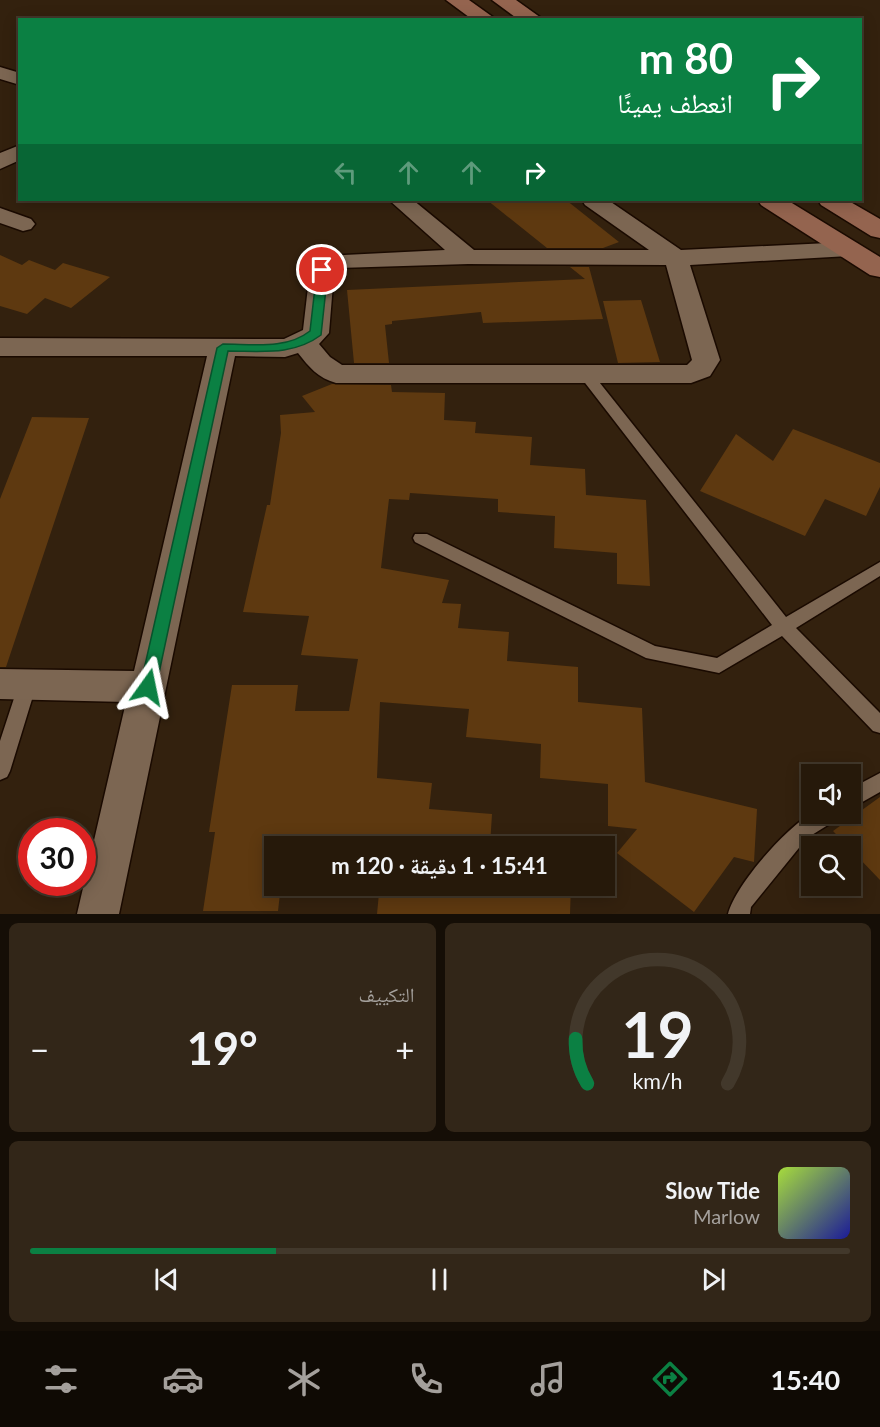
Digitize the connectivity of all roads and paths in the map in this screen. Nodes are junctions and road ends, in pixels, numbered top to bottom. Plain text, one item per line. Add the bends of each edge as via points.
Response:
1 (456, 0) edge
2 (502, 0) edge
3 (484, 18) edge
4 (531, 18) edge
5 (0, 73) edge
6 (18, 78) edge
7 (18, 152) edge
8 (0, 162) edge
9 (401, 201) edge
10 (594, 201) edge
11 (772, 201) edge
12 (832, 201) edge
13 (0, 215) edge
14 (23, 224) dead end
15 (880, 230) edge
16 (849, 249) junction
17 (468, 257) junction
18 (676, 258) junction
19 (880, 269) edge
20 (304, 342) junction
21 (0, 347) edge
22 (223, 348) junction
23 (587, 376) junction
24 (421, 538) dead end
25 (880, 568) edge
26 (784, 627) junction
27 (14, 683) edge
28 (148, 687) junction
29 (880, 725) edge
30 (0, 771) edge
31 (880, 782) edge
32 (861, 793) edge
33 (812, 824) edge
34 (98, 914) edge
35 (739, 914) edge

1 - 3 main road
2 - 4 main road
5 - 6 street
7 - 8 street
9 - 17 street
10 - 18 street
11 - 16 main road
12 - 15 main road
13 - 14 street
16 - 18 street
16 - 19 main road
17 - 18 street
17 - 20 street via 333,261 322,270 316,333
18 - 23 street via 706,360 700,370 691,374
20 - 22 street via 285,348
20 - 23 street via 336,374
21 - 22 street
22 - 28 street
23 - 26 lane
24 - 26 lane via 652,653 719,666
25 - 26 lane
26 - 29 lane
27 - 28 street
27 - 30 lane
28 - 34 street
31 - 32 lane
33 - 35 lane via 800,831 742,902

